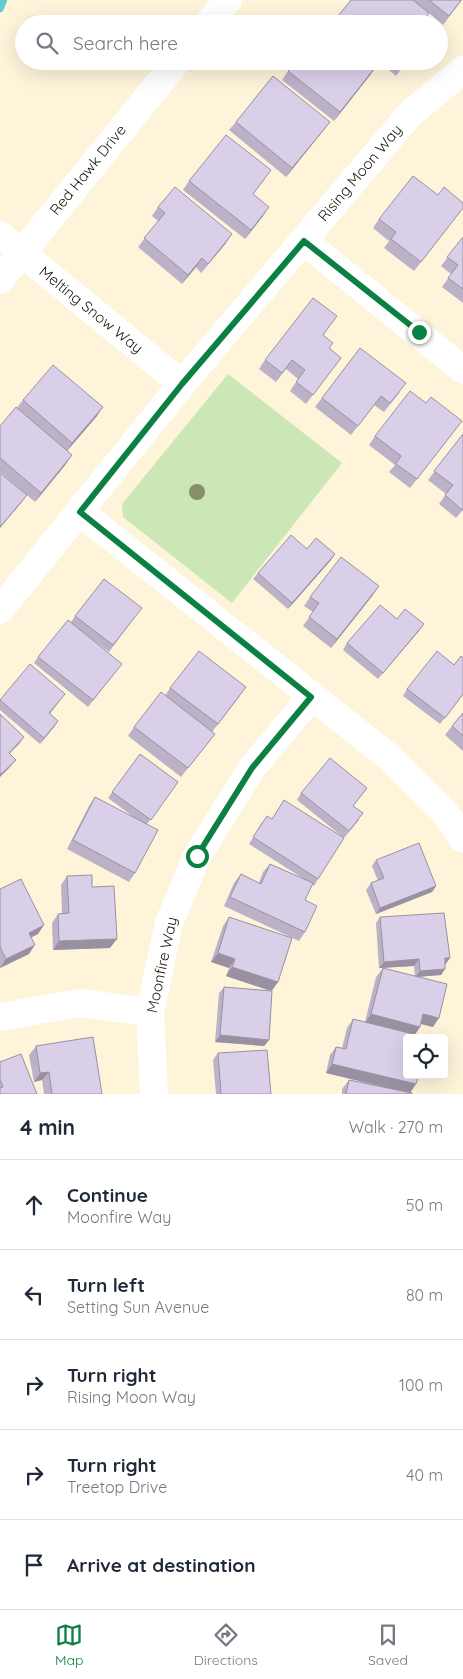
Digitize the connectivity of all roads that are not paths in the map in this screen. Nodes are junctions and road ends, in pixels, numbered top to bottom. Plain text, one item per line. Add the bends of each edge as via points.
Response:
1 (228, 0) edge
2 (216, 15) edge
3 (170, 70) edge
4 (463, 70) edge
5 (0, 235) edge
6 (304, 241) junction
7 (22, 253) junction
8 (0, 280) edge
9 (463, 370) edge
10 (182, 384) junction
11 (80, 512) junction
12 (0, 610) edge
13 (311, 697) junction
14 (463, 839) edge
15 (150, 1012) junction
16 (0, 1017) edge
17 (154, 1094) edge

1 - 2 street
3 - 7 street, Red Hawk Drive
4 - 6 street, Rising Moon Way via 410,114
5 - 7 street, Melting Snow Way
6 - 9 street
6 - 10 street, Rising Moon Way
7 - 8 street, Red Hawk Drive
7 - 10 street, Melting Snow Way
10 - 11 street, Rising Moon Way
11 - 12 street, Rising Moon Way
11 - 13 street
13 - 14 street via 390,757 443,810
13 - 15 street, Moonfire Way via 252,768 197,856 169,923
15 - 16 street via 79,1003
15 - 17 street, Moonfire Way

